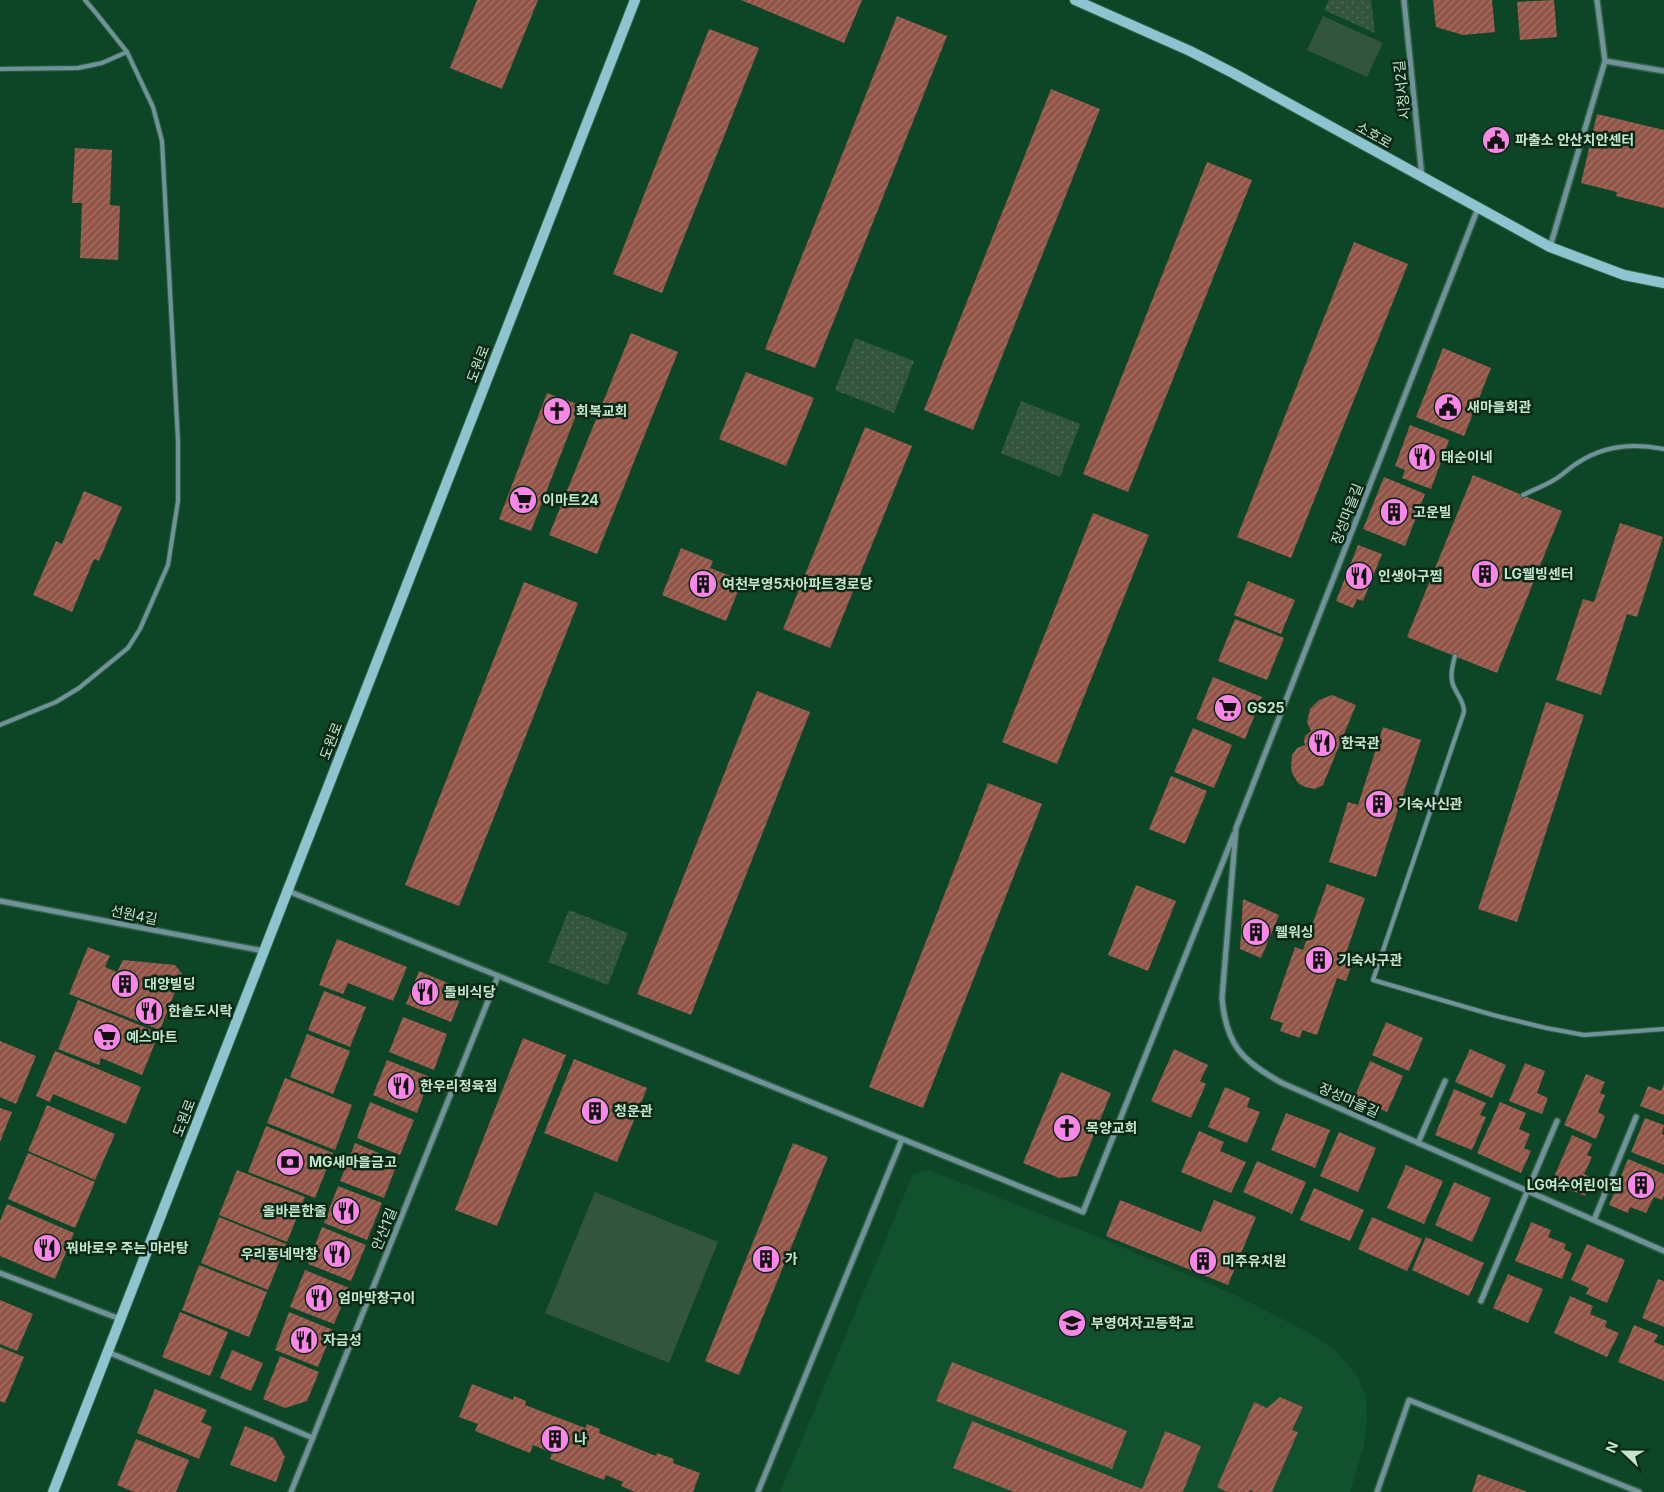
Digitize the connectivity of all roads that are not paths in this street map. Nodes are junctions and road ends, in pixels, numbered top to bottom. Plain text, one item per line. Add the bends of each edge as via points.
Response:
1 (84, 0) edge
2 (635, 0) edge
3 (1075, 0) edge
4 (1404, 0) edge
5 (1597, 0) edge
6 (127, 52) junction
7 (1605, 61) junction
8 (0, 69) edge
9 (1664, 71) edge
10 (1422, 177) junction
11 (1478, 208) junction
12 (1550, 247) junction
13 (1664, 283) edge
14 (1664, 449) edge
15 (1523, 495) dead end
16 (1455, 656) dead end
17 (0, 725) edge
18 (1236, 828) junction
19 (288, 890) junction
20 (0, 901) edge
21 (264, 951) junction
22 (498, 976) junction
23 (1664, 1028) edge
24 (1445, 1081) dead end
25 (1636, 1116) dead end
26 (1557, 1121) dead end
27 (902, 1139) junction
28 (1418, 1143) junction
29 (1527, 1191) junction
30 (1594, 1220) junction
31 (1664, 1251) edge
32 (0, 1273) edge
33 (1481, 1301) dead end
34 (120, 1319) junction
35 (108, 1352) junction
36 (312, 1438) junction
37 (53, 1492) edge
38 (291, 1492) edge
39 (758, 1492) edge
40 (1377, 1492) edge
41 (1639, 1492) edge

1 - 6 lane
2 - 19 street, 도원로
3 - 10 street, 소호로 via 1190,50
4 - 10 street, 시청서2길
5 - 7 street
6 - 8 lane via 102,63 78,68
6 - 17 lane via 154,106 162,141 178,441 178,501 168,565 140,629 128,648 72,693
7 - 9 street
7 - 12 street
10 - 11 street, 소호로
11 - 12 street, 소호로
11 - 18 street, 장성마을길
12 - 13 street, 소호로 via 1624,275
14 - 15 lane via 1644,445 1606,449
16 - 23 lane via 1451,675 1463,701 1464,712 1373,980 1493,1015 1584,1035
18 - 27 street, 장성마을길 via 1083,1212
18 - 28 street, 장성마을길 via 1222,998 1229,1034 1240,1053 1269,1076
19 - 21 street, 도원로
19 - 22 street
20 - 21 street, 선원4길
21 - 34 street, 도원로
22 - 27 street
22 - 36 street, 안산1길
24 - 28 street
25 - 30 street
26 - 29 street
27 - 39 street
28 - 29 street, 장성마을길
29 - 30 street, 장성마을길
29 - 33 street
30 - 31 street, 장성마을길
32 - 34 street
34 - 35 street, 도원로
35 - 36 street
35 - 37 street, 도원로
36 - 38 street, 안산1길
40 - 41 street via 1409,1400

